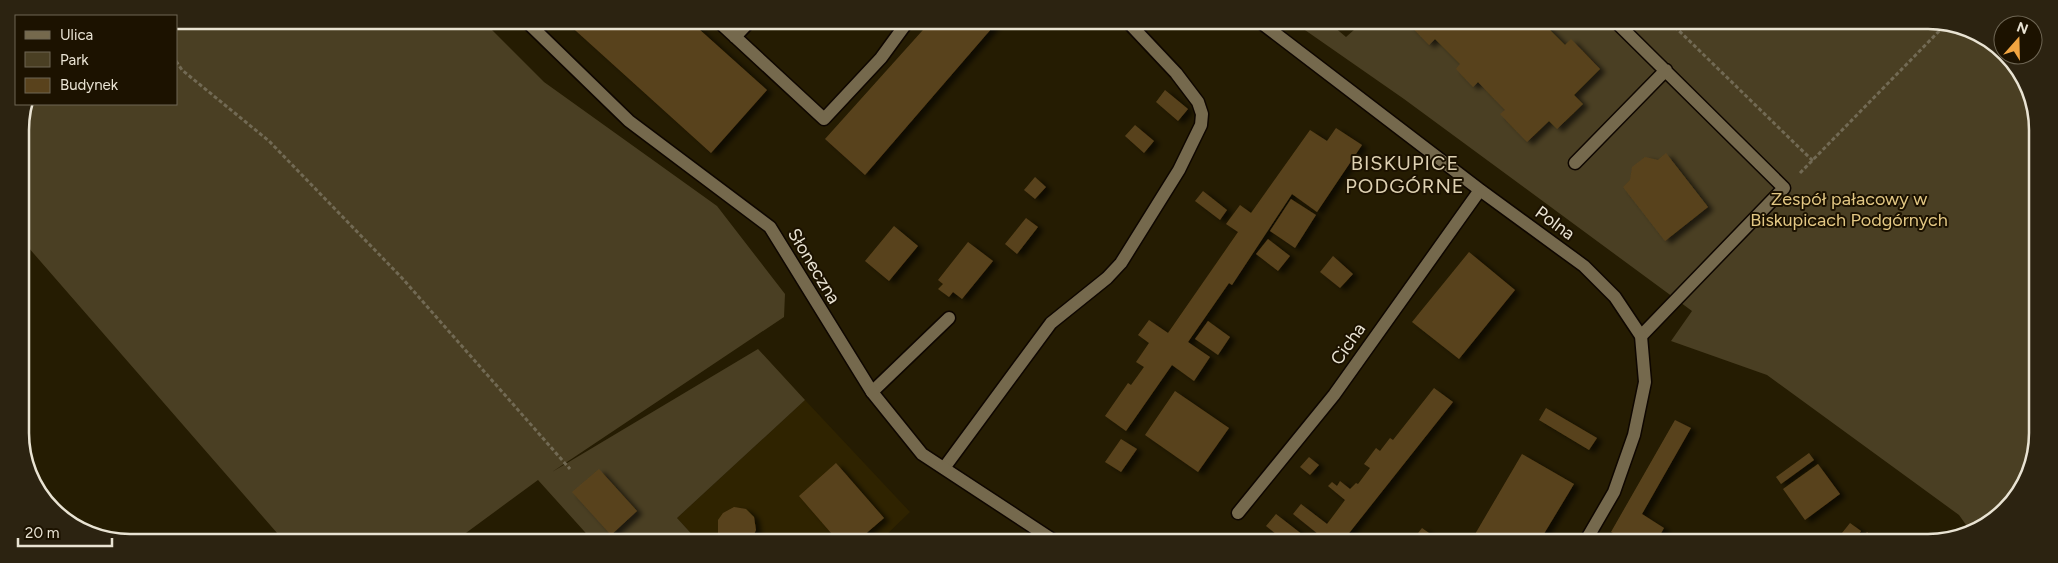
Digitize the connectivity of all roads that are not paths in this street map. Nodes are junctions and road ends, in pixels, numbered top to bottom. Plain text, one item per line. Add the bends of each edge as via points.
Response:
1 (535, 29) edge
2 (726, 29) edge
3 (742, 29) edge
4 (902, 29) edge
5 (1135, 29) edge
6 (1269, 29) edge
7 (1623, 29) edge
8 (735, 37) junction
9 (1666, 70) junction
10 (1575, 163) dead end
11 (1480, 190) junction
12 (949, 318) dead end
13 (1641, 336) junction
14 (872, 392) junction
15 (944, 468) junction
16 (1238, 513) dead end
17 (1044, 534) edge
18 (1590, 534) edge

1 - 14 street, Słoneczna via 629,121 770,227
2 - 8 street
3 - 8 street
4 - 8 street via 881,58 824,119
5 - 15 street via 1198,102 1202,114 1200,125 1178,170 1121,263 1051,324
6 - 11 street, Polna
7 - 9 street
9 - 10 street
9 - 13 street via 1784,188
11 - 13 street, Polna via 1584,266 1616,297
11 - 16 street, Cicha via 1334,395
12 - 14 street
13 - 18 street, Polna via 1645,382 1634,435 1614,492
14 - 15 street, Słoneczna via 922,454
15 - 17 street, Słoneczna

